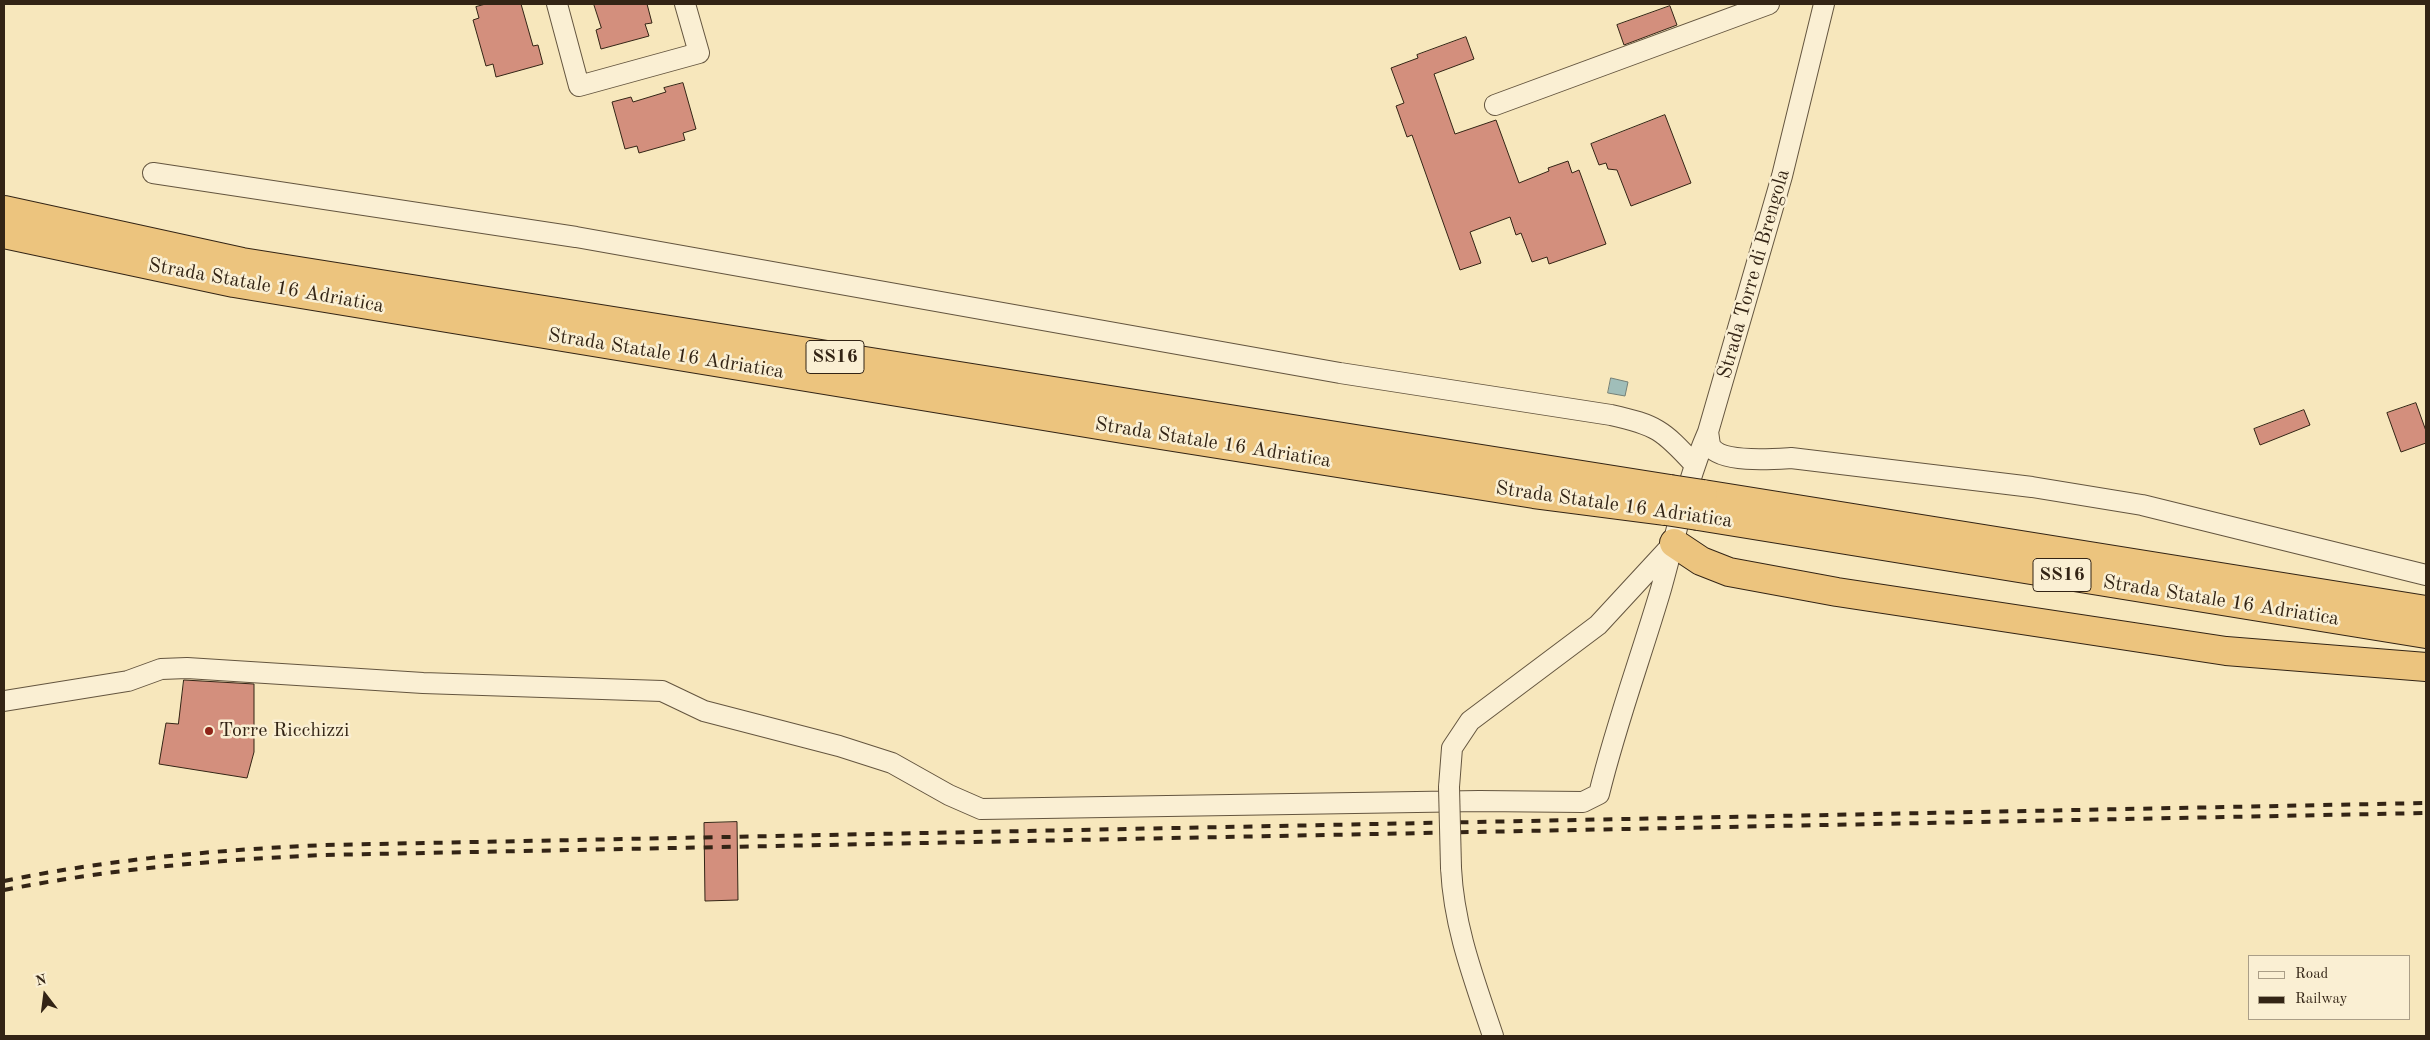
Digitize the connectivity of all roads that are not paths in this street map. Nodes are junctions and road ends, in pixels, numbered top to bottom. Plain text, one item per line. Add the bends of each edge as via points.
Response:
1 (557, 4) edge
2 (685, 4) edge
3 (1769, 4) edge
4 (1824, 4) edge
5 (1495, 105) dead end
6 (153, 173) dead end
7 (4, 210) edge
8 (4, 234) edge
9 (1708, 432) junction
10 (1694, 464) junction
11 (1668, 500) junction
12 (1700, 505) junction
13 (1674, 542) junction
14 (2426, 575) edge
15 (2426, 610) edge
16 (2426, 634) edge
17 (2426, 667) edge
18 (4, 701) edge
19 (1493, 1036) edge

1 - 2 street via 579,86 698,53
3 - 5 street
4 - 9 street, Strada Torre di Brengola via 1782,176
6 - 10 street via 576,236 1349,375 1611,416 1648,424 1672,439
7 - 11 highway, Strada Statale 16 Adriatica / SS16 via 242,262
8 - 11 highway, Strada Statale 16 Adriatica / SS16 via 234,283 1129,430 1534,494
9 - 10 street, Strada Torre di Brengola
9 - 14 street via 1710,446 1728,456 1791,458 2081,494 2142,505
10 - 13 street, Strada Torre di Brengola
11 - 12 highway, Strada Statale 16 Adriatica / SS16, bridge
12 - 15 highway, Strada Statale 16 Adriatica / SS16
12 - 16 highway, Strada Statale 16 Adriatica / SS16
13 - 17 highway via 1702,561 1729,572 1837,592 2226,651
13 - 18 street, Strada Torre di Brengola via 1599,794 1584,802 981,809 892,763 704,711 662,691 422,683 187,668 161,669 128,681
13 - 19 street, bridge via 1598,625 1470,721 1452,748 1449,787 1452,898 1457,925

